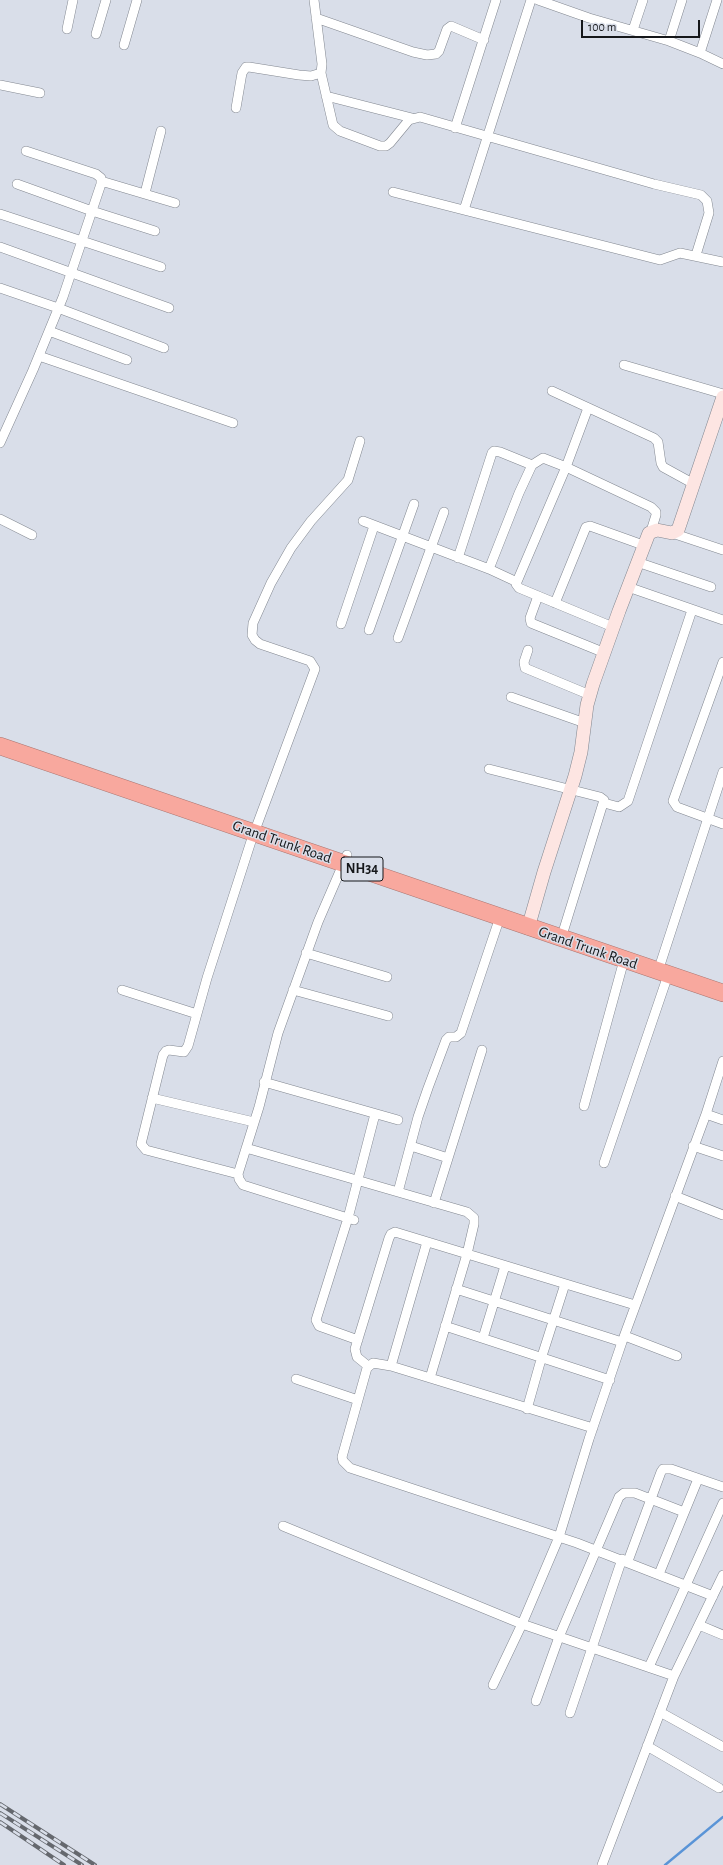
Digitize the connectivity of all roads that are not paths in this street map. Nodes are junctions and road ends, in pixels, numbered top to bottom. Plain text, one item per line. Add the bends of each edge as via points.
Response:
1 (73, 0) edge
2 (106, 0) edge
3 (137, 0) edge
4 (314, 0) edge
5 (496, 0) edge
6 (531, 0) edge
7 (538, 0) edge
8 (643, 0) edge
9 (682, 0) edge
10 (717, 0) edge
11 (316, 18) junction
12 (67, 29) dead end
13 (634, 30) junction
14 (96, 34) dead end
15 (484, 40) junction
16 (669, 41) junction
17 (124, 44) dead end
18 (700, 53) junction
19 (723, 64) edge
20 (321, 73) junction
21 (0, 85) edge
22 (40, 93) dead end
23 (326, 96) junction
24 (236, 108) dead end
25 (412, 118) junction
26 (455, 128) junction
27 (161, 131) dead end
28 (488, 137) junction
29 (26, 151) dead end
30 (102, 180) junction
31 (17, 184) dead end
32 (393, 192) dead end
33 (145, 193) junction
34 (175, 203) dead end
35 (464, 210) junction
36 (92, 211) junction
37 (0, 214) edge
38 (155, 231) dead end
39 (82, 240) junction
40 (0, 248) edge
41 (696, 255) junction
42 (723, 262) edge
43 (161, 267) dead end
44 (71, 272) junction
45 (0, 288) edge
46 (58, 308) junction
47 (169, 308) dead end
48 (48, 331) junction
49 (164, 348) dead end
50 (39, 356) junction
51 (127, 360) dead end
52 (624, 365) dead end
53 (552, 391) dead end
54 (723, 394) edge
55 (723, 398) edge
56 (588, 408) junction
57 (233, 423) dead end
58 (360, 441) dead end
59 (0, 443) edge
60 (532, 465) junction
61 (566, 466) junction
62 (694, 484) junction
63 (414, 504) dead end
64 (444, 512) dead end
65 (0, 519) edge
66 (363, 521) dead end
67 (374, 526) junction
68 (651, 531) junction
69 (672, 533) junction
70 (32, 535) dead end
71 (401, 537) junction
72 (643, 545) junction
73 (431, 548) junction
74 (723, 550) edge
75 (458, 558) junction
76 (637, 562) junction
77 (490, 569) junction
78 (517, 582) junction
79 (628, 587) junction
80 (710, 587) dead end
81 (538, 596) junction
82 (555, 603) junction
83 (692, 610) junction
84 (723, 620) edge
85 (341, 624) dead end
86 (613, 627) junction
87 (369, 630) dead end
88 (398, 638) dead end
89 (528, 650) dead end
90 (605, 653) junction
91 (723, 662) edge
92 (590, 695) junction
93 (510, 698) dead end
94 (586, 723) junction
95 (0, 736) edge
96 (0, 746) edge
97 (489, 769) dead end
98 (723, 772) edge
99 (572, 789) junction
100 (604, 803) junction
101 (708, 818) junction
102 (723, 824) edge
103 (248, 826) junction
104 (345, 859) junction
105 (500, 917) junction
106 (530, 923) junction
107 (564, 929) junction
108 (306, 953) junction
109 (624, 960) junction
110 (665, 968) junction
111 (388, 977) dead end
112 (723, 983) edge
113 (122, 990) dead end
114 (293, 990) junction
115 (723, 994) edge
116 (197, 1014) junction
117 (388, 1016) dead end
118 (482, 1050) dead end
119 (723, 1061) edge
120 (264, 1082) junction
121 (152, 1098) junction
122 (584, 1106) dead end
123 (375, 1114) junction
124 (706, 1114) junction
125 (398, 1120) dead end
126 (723, 1120) edge
127 (254, 1122) junction
128 (411, 1146) junction
129 (693, 1146) junction
130 (246, 1148) junction
131 (723, 1156) edge
132 (448, 1158) junction
133 (604, 1163) dead end
134 (238, 1174) junction
135 (359, 1180) junction
136 (398, 1192) junction
137 (675, 1196) junction
138 (434, 1203) junction
139 (723, 1215) edge
140 (351, 1219) junction
141 (427, 1242) junction
142 (467, 1254) junction
143 (505, 1266) junction
144 (565, 1284) junction
145 (456, 1289) junction
146 (494, 1302) junction
147 (635, 1305) junction
148 (553, 1321) junction
149 (445, 1326) junction
150 (483, 1338) junction
151 (623, 1339) junction
152 (358, 1340) junction
153 (542, 1356) junction
154 (677, 1356) dead end
155 (368, 1366) junction
156 (391, 1366) junction
157 (430, 1378) junction
158 (296, 1379) dead end
159 (610, 1380) junction
160 (358, 1400) junction
161 (527, 1409) junction
162 (593, 1428) junction
163 (698, 1479) junction
164 (723, 1487) edge
165 (651, 1499) junction
166 (723, 1503) edge
167 (684, 1512) junction
168 (283, 1526) dead end
169 (559, 1537) junction
170 (596, 1550) junction
171 (625, 1560) junction
172 (659, 1574) junction
173 (723, 1575) edge
174 (687, 1585) junction
175 (713, 1596) junction
176 (522, 1624) junction
177 (700, 1625) junction
178 (723, 1635) edge
179 (559, 1637) junction
180 (591, 1647) junction
181 (649, 1667) junction
182 (674, 1676) junction
183 (493, 1685) dead end
184 (536, 1700) dead end
185 (660, 1712) junction
186 (570, 1713) dead end
187 (647, 1746) junction
188 (723, 1747) edge
189 (719, 1788) dead end
190 (602, 1865) edge

1 - 12 street
2 - 14 street
3 - 17 street
4 - 11 street
5 - 15 street
6 - 28 street
7 - 13 street
8 - 13 street
9 - 16 street
10 - 18 street
11 - 15 street via 427,55 436,54 447,29 451,26
11 - 20 street
13 - 16 street
15 - 26 street
16 - 18 street
18 - 19 street
20 - 23 street
20 - 24 street via 311,76 246,67 242,73
21 - 22 street
23 - 25 street
23 - 25 street via 332,122 336,128 380,146 390,143
25 - 26 street via 420,117
26 - 28 street
27 - 33 street
28 - 35 street
28 - 41 street via 701,195 707,201 709,213
29 - 30 street via 96,174
30 - 33 street
30 - 36 street
31 - 36 street
32 - 35 street
33 - 34 street
35 - 41 street via 660,260 680,253
36 - 38 street
36 - 39 street
37 - 39 street
39 - 43 street
39 - 44 street
40 - 44 street
41 - 42 street
44 - 46 street
44 - 47 street
45 - 46 street
46 - 48 street
46 - 49 street
48 - 50 street
48 - 51 street
50 - 57 street
50 - 59 street
52 - 54 street
53 - 56 street
55 - 62 street
56 - 61 street
56 - 62 street via 656,439 663,467
58 - 103 street via 348,480 294,543 271,583 253,623 252,635 260,644 310,661 315,669
60 - 61 street via 543,458
60 - 75 street via 500,452 492,453
60 - 77 street
61 - 68 street via 654,509 656,515
61 - 78 street
62 - 69 street via 678,530
63 - 71 street
64 - 73 street
65 - 70 street
66 - 67 street
67 - 71 street
67 - 85 street
68 - 69 street
68 - 72 street
69 - 74 street
71 - 73 street
71 - 87 street
72 - 76 street
72 - 82 street via 590,526 586,527
73 - 75 street
73 - 88 street
75 - 77 street
76 - 79 street
76 - 80 street
77 - 78 street
78 - 81 street via 519,588
79 - 83 street
79 - 86 street
81 - 82 street
81 - 90 street via 530,618 531,623
82 - 86 street
83 - 84 street
83 - 100 street via 628,801 619,807
86 - 90 street
89 - 92 street via 525,668
90 - 92 street
91 - 101 street via 673,797 677,807
92 - 94 street
93 - 94 street
94 - 99 street
95 - 103 highway, Grand Trunk Road / NH34
96 - 103 highway, Grand Trunk Road / NH34
97 - 99 street
98 - 101 street
99 - 100 street via 600,797
99 - 106 street
100 - 107 street
101 - 102 street
101 - 110 street
103 - 104 highway, Grand Trunk Road / NH34
103 - 116 street via 232,898
104 - 105 highway, Grand Trunk Road / NH34
104 - 106 highway, Grand Trunk Road / NH34
104 - 108 street
105 - 106 highway, Grand Trunk Road / NH34
105 - 128 street via 461,1033 446,1040 418,1117
106 - 107 highway, Grand Trunk Road / NH34
106 - 109 highway, Grand Trunk Road / NH34
107 - 110 highway, Grand Trunk Road / NH34
108 - 111 street
108 - 114 street
109 - 110 highway, Grand Trunk Road / NH34
109 - 122 street
110 - 112 highway, Grand Trunk Road / NH34
110 - 115 highway, Grand Trunk Road / NH34
110 - 133 street
113 - 116 street
114 - 117 street
114 - 120 street
116 - 121 street via 186,1050 165,1052
118 - 132 street
119 - 124 street
120 - 123 street
120 - 127 street
121 - 127 street
121 - 134 street via 141,1141 142,1148
123 - 125 street
123 - 135 street
124 - 126 street
124 - 129 street
127 - 130 street
128 - 132 street
128 - 136 street
129 - 131 street
129 - 137 street
130 - 134 street
130 - 135 street
132 - 138 street
134 - 140 street via 243,1185
135 - 136 street
135 - 140 street
136 - 138 street
137 - 139 street
137 - 147 street
138 - 142 street via 467,1212 474,1218
140 - 152 street via 316,1320 319,1326
141 - 142 street
141 - 152 street via 399,1233 391,1234
141 - 156 street
142 - 143 street
142 - 145 street
143 - 144 street
143 - 146 street
144 - 147 street
144 - 148 street
145 - 146 street
145 - 149 street
146 - 148 street
146 - 150 street
147 - 151 street
148 - 151 street
148 - 153 street
149 - 150 street
149 - 157 street
150 - 153 street
151 - 154 street
151 - 159 street
152 - 155 street via 355,1349 357,1357
153 - 159 street
153 - 161 street
155 - 156 street via 376,1362
155 - 160 street
156 - 157 street
157 - 161 street
158 - 160 street
159 - 162 street
160 - 169 street via 342,1457 346,1465
161 - 162 street
162 - 169 street
163 - 164 street
163 - 165 street via 671,1469 663,1469
163 - 167 street
165 - 167 street
165 - 170 street via 628,1492 619,1497
165 - 171 street
166 - 174 street
167 - 172 street
168 - 176 street
169 - 170 street
169 - 176 street
170 - 171 street
170 - 179 street
171 - 172 street
171 - 180 street
172 - 174 street
173 - 175 street
174 - 175 street
174 - 181 street
175 - 177 street
176 - 179 street
176 - 183 street
177 - 178 street
177 - 182 street
179 - 180 street
179 - 184 street
180 - 181 street
180 - 186 street
181 - 182 street
182 - 185 street
185 - 187 street
185 - 188 street
187 - 189 street
187 - 190 street

